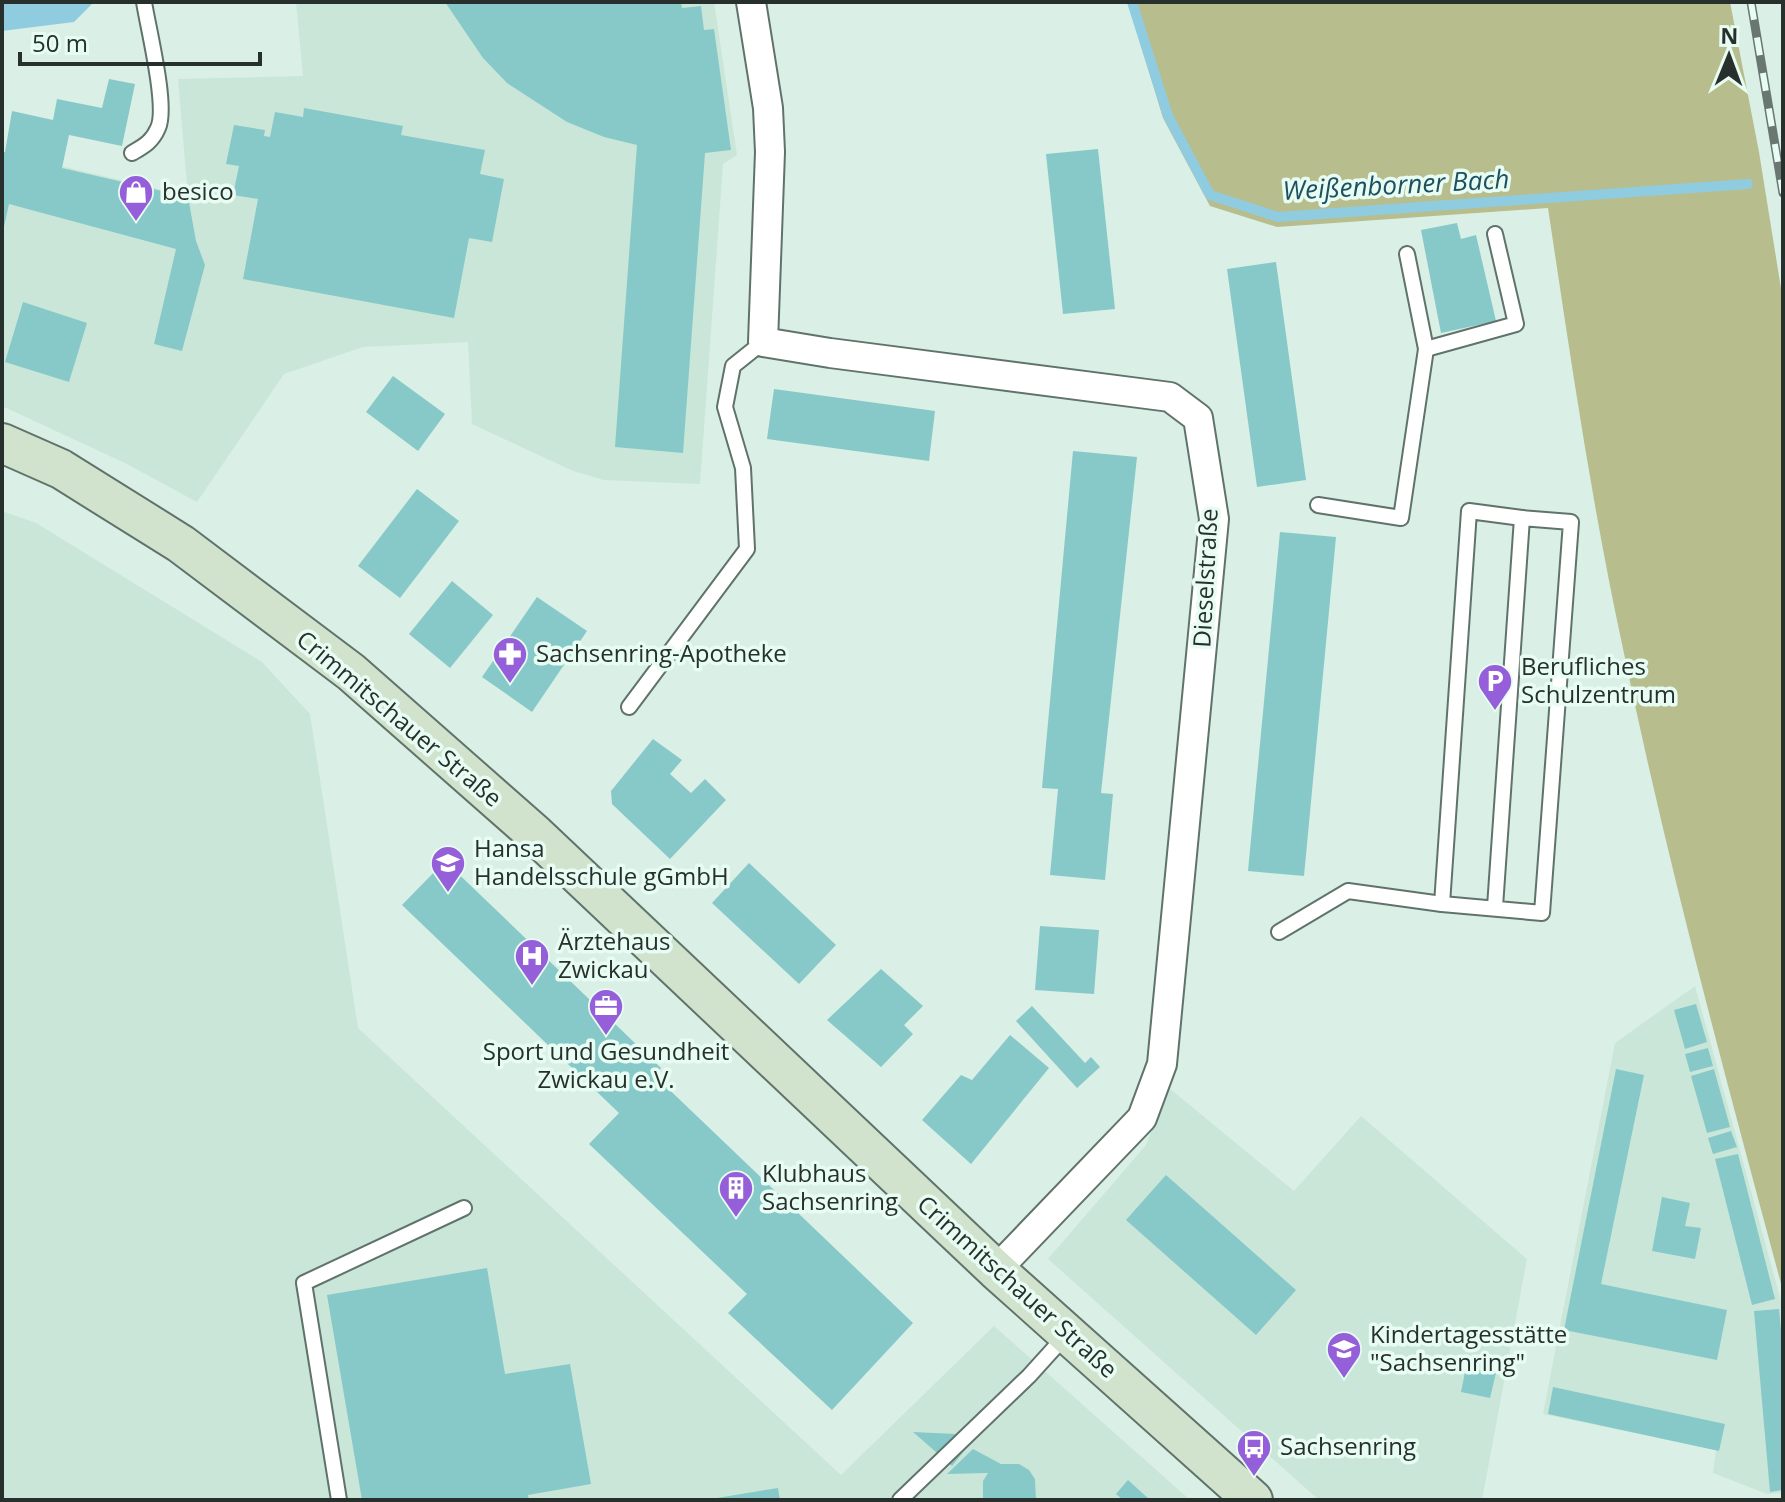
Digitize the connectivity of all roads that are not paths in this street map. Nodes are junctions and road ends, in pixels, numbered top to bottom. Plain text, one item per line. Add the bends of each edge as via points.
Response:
1 (144, 2) edge
2 (751, 2) edge
3 (132, 153) dead end
4 (1495, 234) dead end
5 (1407, 254) dead end
6 (763, 342) junction
7 (1426, 349) junction
8 (2, 443) edge
9 (1318, 505) dead end
10 (1522, 518) junction
11 (629, 707) dead end
12 (1442, 904) junction
13 (1495, 907) junction
14 (1279, 932) dead end
15 (464, 1208) dead end
16 (996, 1270) junction
17 (1068, 1334) junction
18 (339, 1500) edge
19 (900, 1500) edge
20 (1253, 1500) edge

1 - 3 lane via 160,125 149,144
2 - 6 street via 770,152
4 - 7 lane via 1516,324
5 - 7 lane
6 - 11 lane via 733,366 725,407 743,468 747,549
6 - 16 street, Dieselstraße via 1170,397 1198,418 1214,519 1162,1064 1142,1118
7 - 9 lane via 1401,518
8 - 16 main road, Crimmitschauer Straße via 61,469 181,544 351,672 535,834
10 - 12 lane via 1469,511
10 - 13 lane
10 - 13 lane via 1571,522 1542,913
12 - 13 lane
12 - 14 lane via 1348,891
15 - 18 lane via 304,1283
16 - 17 main road, Crimmitschauer Straße
17 - 19 lane
17 - 20 main road, Crimmitschauer Straße

